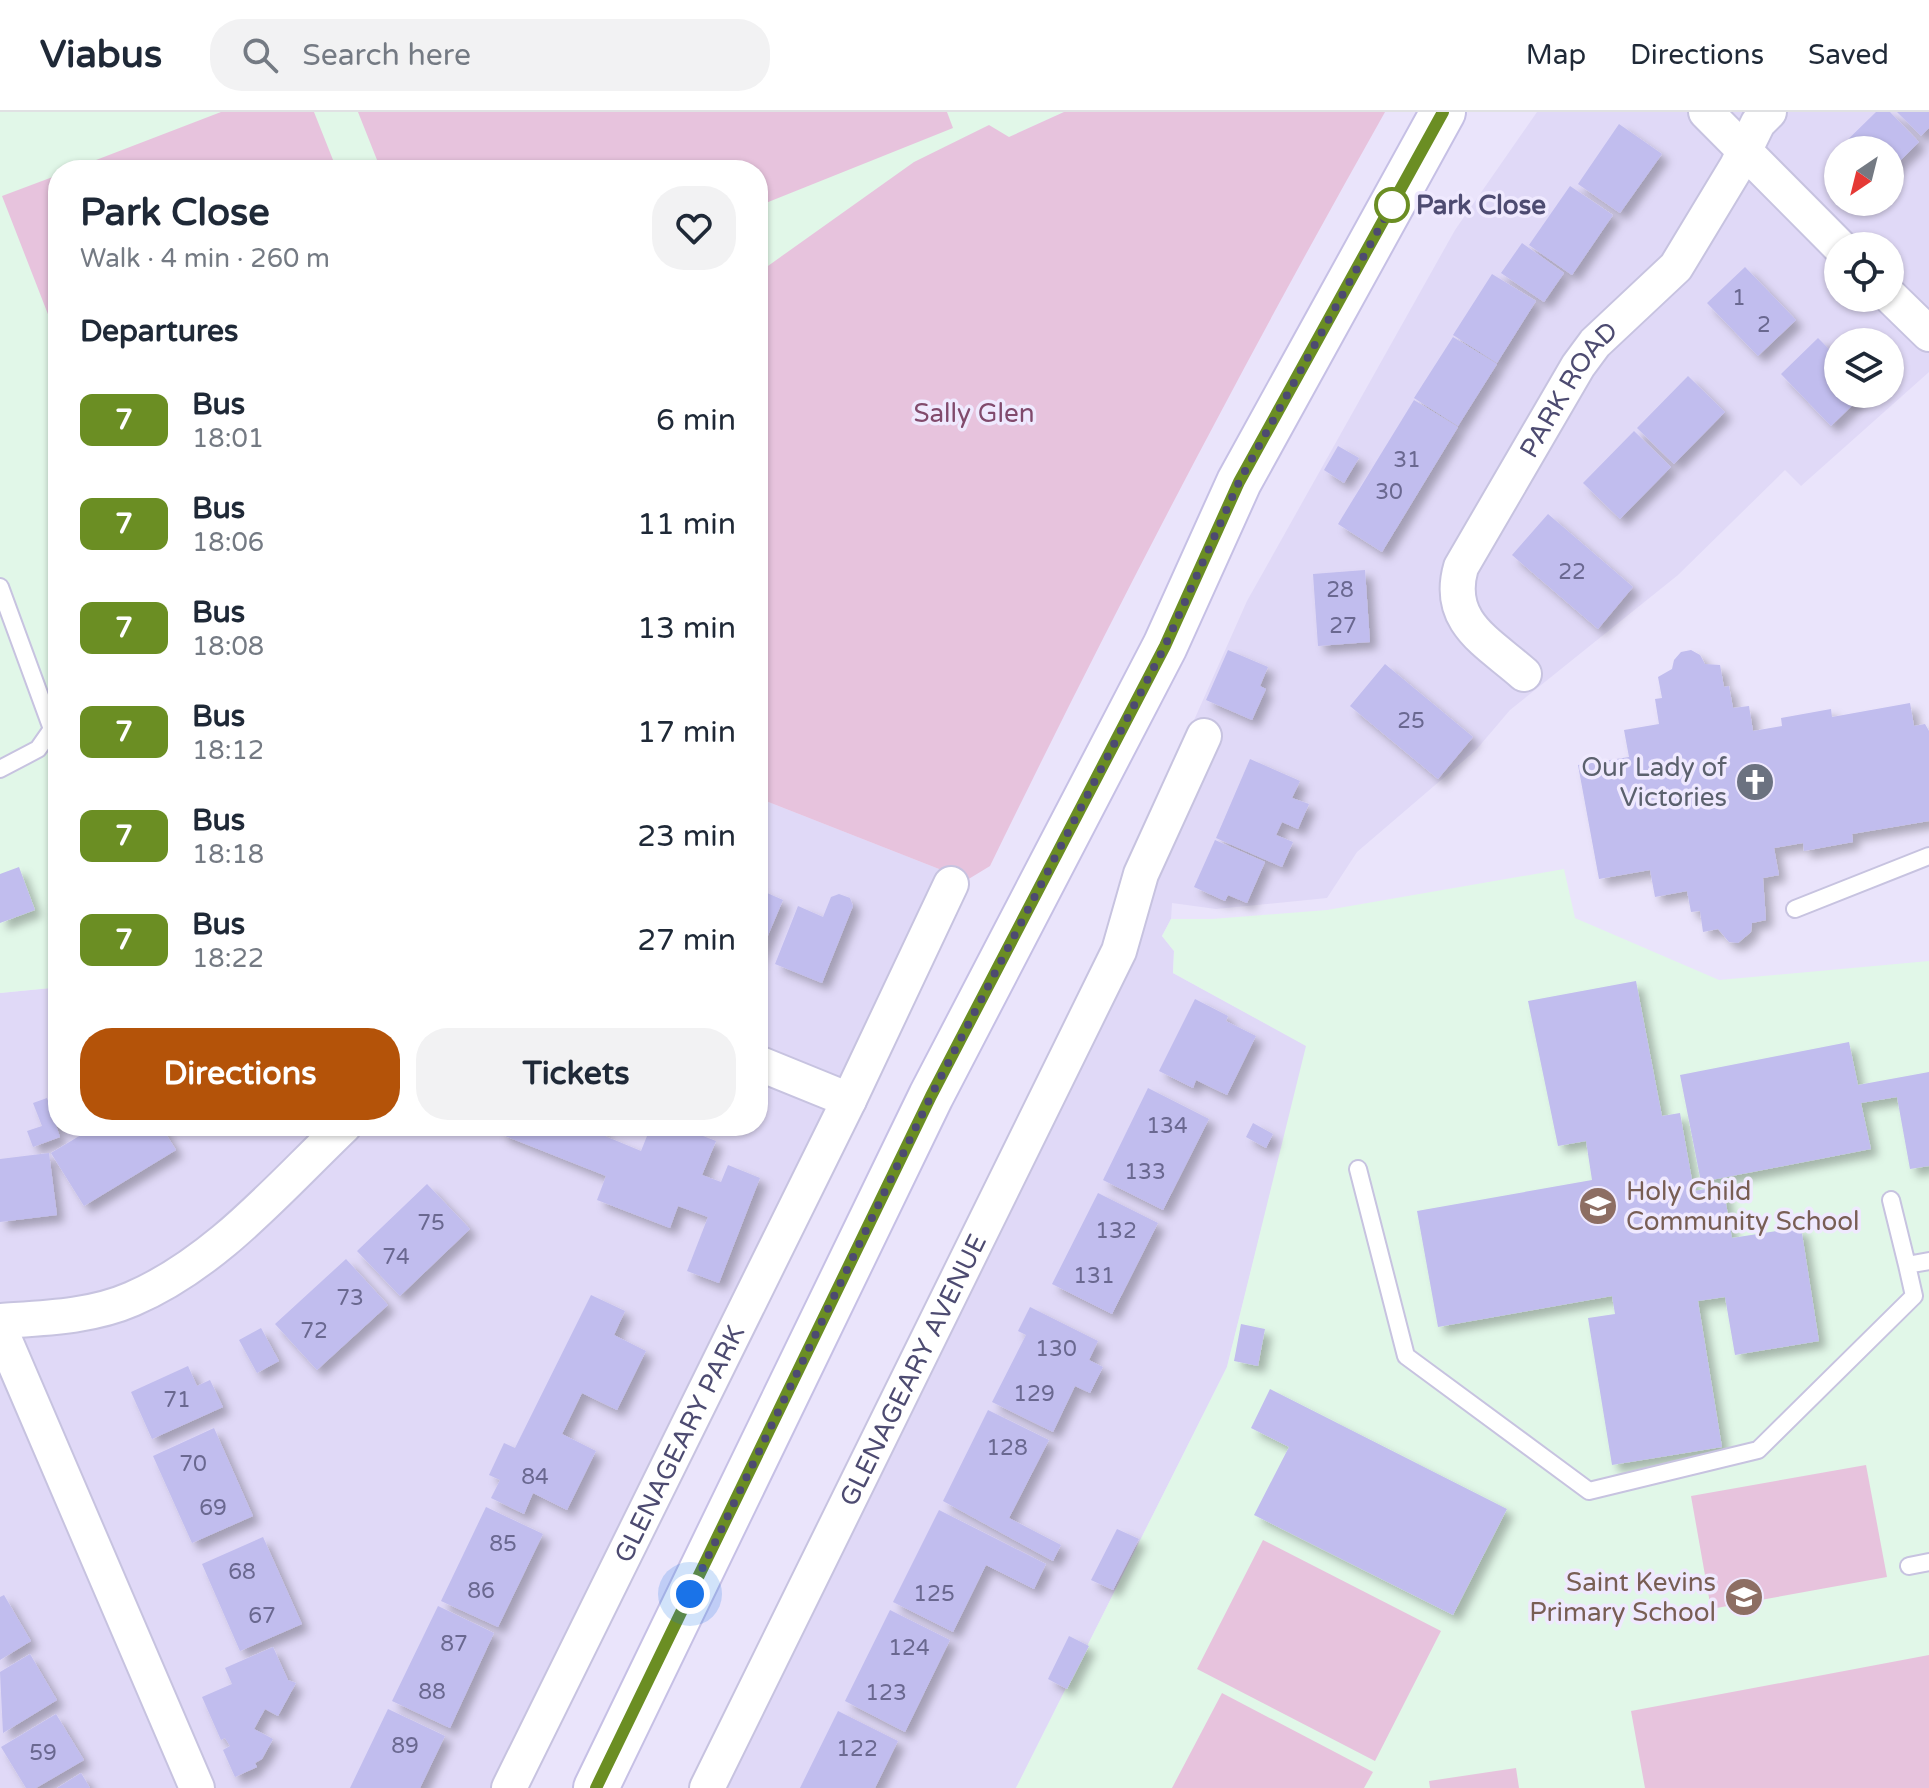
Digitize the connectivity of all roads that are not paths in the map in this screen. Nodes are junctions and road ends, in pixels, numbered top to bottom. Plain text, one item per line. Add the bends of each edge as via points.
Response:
1 (1443, 112) edge
2 (1706, 112) edge
3 (1769, 112) edge
4 (1742, 152) junction
5 (1825, 232) edge
6 (1904, 310) edge
7 (1929, 334) edge
8 (0, 587) edge
9 (1524, 674) dead end
10 (48, 718) edge
11 (48, 735) edge
12 (1204, 736) dead end
13 (0, 769) edge
14 (1929, 856) edge
15 (951, 884) dead end
16 (1795, 909) dead end
17 (768, 1067) edge
18 (849, 1100) junction
19 (333, 1136) edge
20 (1358, 1169) dead end
21 (1891, 1200) dead end
22 (1929, 1261) edge
23 (1907, 1265) junction
24 (0, 1321) edge
25 (0, 1329) edge
26 (1929, 1562) edge
27 (1909, 1566) dead end
28 (197, 1788) edge
29 (509, 1788) edge
30 (596, 1788) edge
31 (707, 1788) edge

1 - 30 main road via 1239,482 1165,646 931,1096
2 - 4 street
3 - 4 street, PARK ROAD
4 - 5 street
4 - 9 street, PARK ROAD via 1676,267 1595,343 1578,366 1461,567 1455,588 1466,624
6 - 7 street
8 - 10 lane
11 - 13 lane via 38,749
12 - 31 street, GLENAGEARY AVENUE via 1141,874 1119,951
14 - 16 lane
15 - 18 street, GLENAGEARY PARK
17 - 18 street
18 - 29 street, GLENAGEARY PARK
19 - 24 street via 222,1242 132,1299 98,1310
20 - 23 lane via 1406,1356 1589,1491 1758,1450 1914,1296
21 - 23 lane
22 - 23 lane
25 - 28 street
26 - 27 lane

